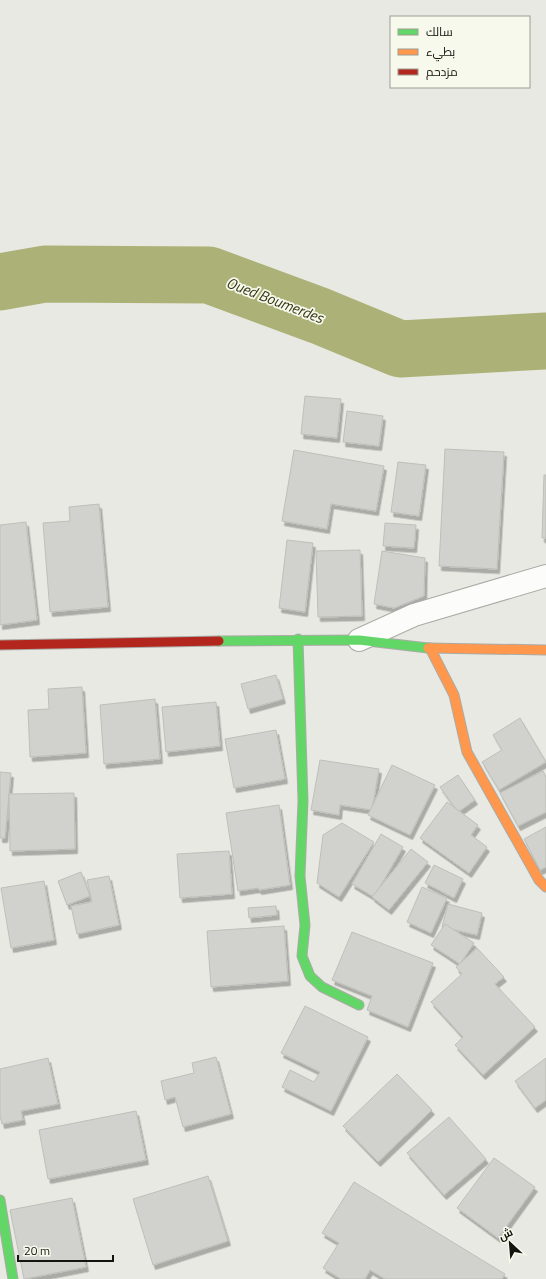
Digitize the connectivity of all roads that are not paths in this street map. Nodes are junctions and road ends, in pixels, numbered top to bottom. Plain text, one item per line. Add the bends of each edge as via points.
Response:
1 (546, 576) edge
2 (298, 639) junction
3 (359, 640) junction
4 (0, 645) edge
5 (430, 648) junction
6 (546, 650) edge
7 (546, 888) edge
8 (359, 1005) dead end
9 (0, 1200) edge
10 (13, 1279) edge

1 - 3 street via 414,616
2 - 3 street
2 - 4 street
2 - 8 street via 303,801 300,876 305,924 302,956 310,976 322,987
3 - 5 street
5 - 6 street
5 - 7 street via 454,695 468,752 539,880
9 - 10 street

